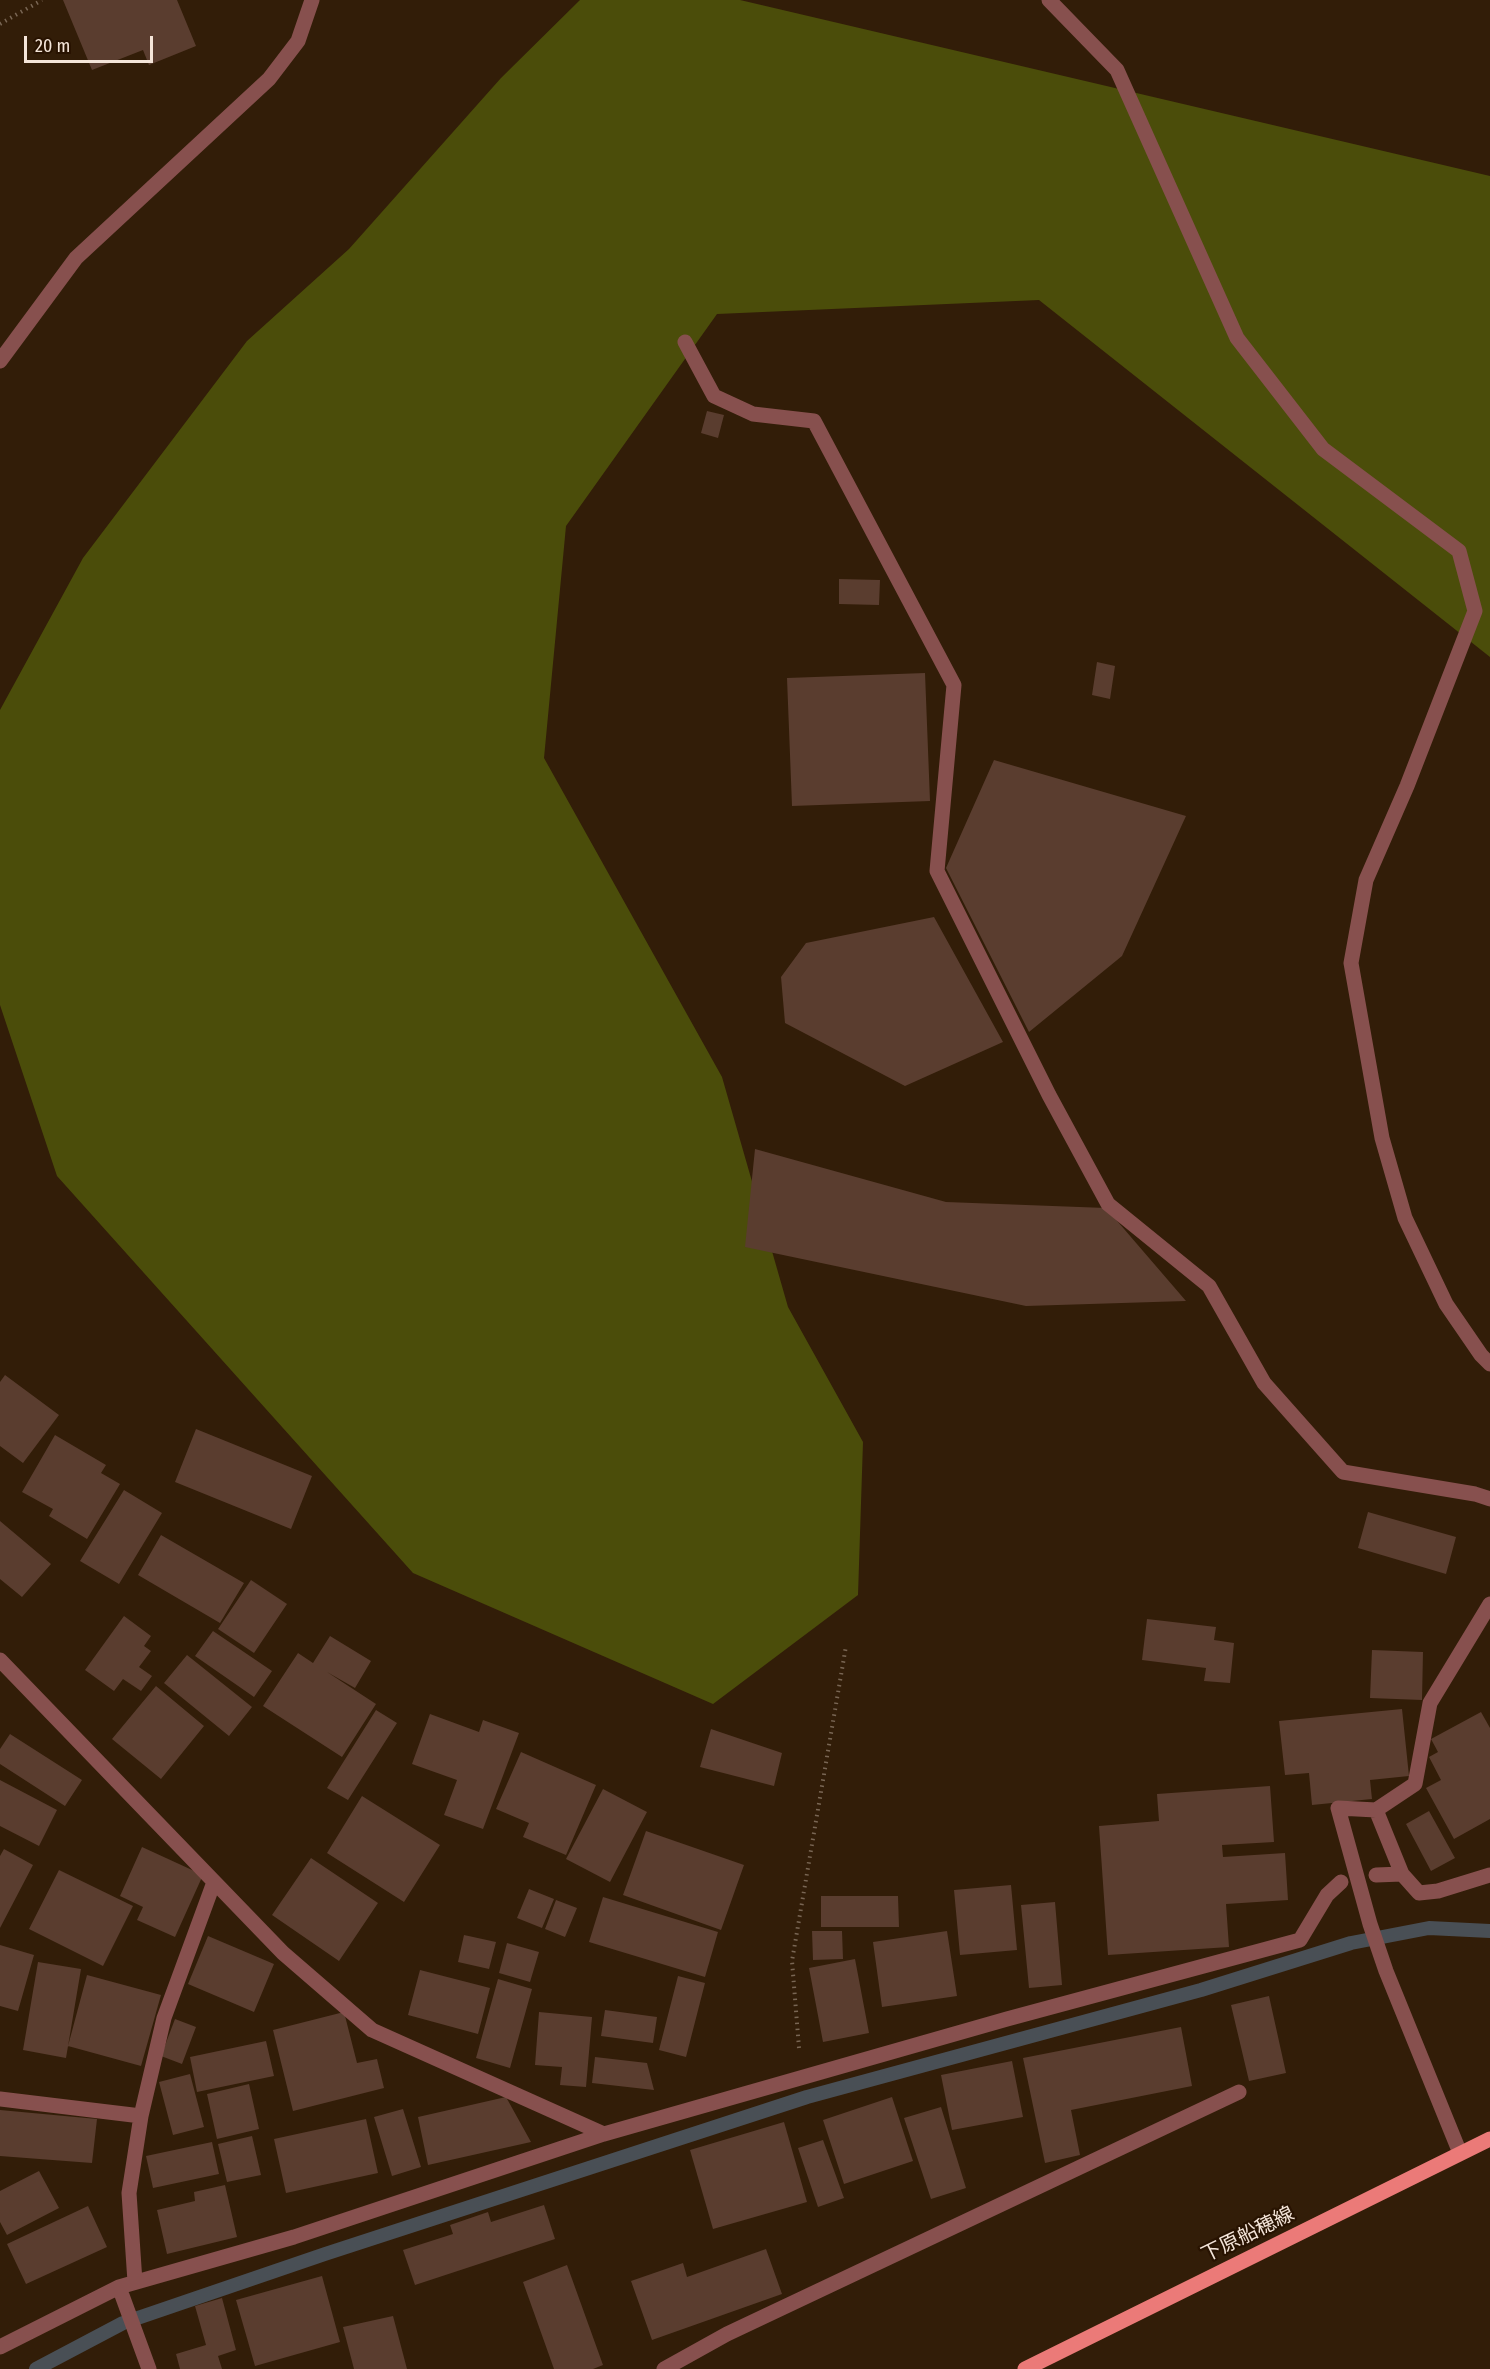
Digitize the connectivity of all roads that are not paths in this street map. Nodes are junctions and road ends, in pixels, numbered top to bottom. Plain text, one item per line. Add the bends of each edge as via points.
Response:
1 (312, 0) edge
2 (1049, 0) edge
3 (685, 342) dead end
4 (0, 361) edge
5 (1490, 1364) edge
6 (1490, 1499) edge
7 (1490, 1604) edge
8 (0, 1660) edge
9 (1376, 1810) junction
10 (1402, 1874) junction
11 (1377, 1875) dead end
12 (1490, 1875) edge
13 (214, 1882) junction
14 (1341, 1882) dead end
15 (1239, 2092) dead end
16 (0, 2099) edge
17 (141, 2116) junction
18 (604, 2134) junction
19 (1490, 2139) edge
20 (1460, 2153) junction
21 (135, 2283) junction
22 (119, 2287) junction
23 (0, 2347) edge
24 (149, 2369) edge
25 (664, 2369) edge
26 (1025, 2369) edge

1 - 4 street via 298,41 269,79 76,258
2 - 5 street via 1117,70 1237,338 1323,449 1459,551 1475,611 1366,880 1351,963 1382,1138 1405,1218 1446,1304
3 - 6 street via 714,396 753,414 814,421 954,685 938,871 1048,1095 1108,1204 1209,1286 1264,1383 1343,1472
7 - 9 street via 1430,1702 1415,1784
8 - 13 street
9 - 10 street
9 - 20 street via 1338,1808 1386,1971
10 - 11 street
10 - 12 street via 1419,1893
13 - 17 street via 164,2018
13 - 18 street via 283,1953 372,2030
14 - 18 street via 1327,1895 1300,1940
15 - 25 street via 727,2334
16 - 17 street
17 - 21 street via 129,2193
18 - 21 street via 294,2237
19 - 20 main road, 下原船穂線
20 - 26 main road, 下原船穂線
21 - 22 street
22 - 23 street
22 - 24 street

